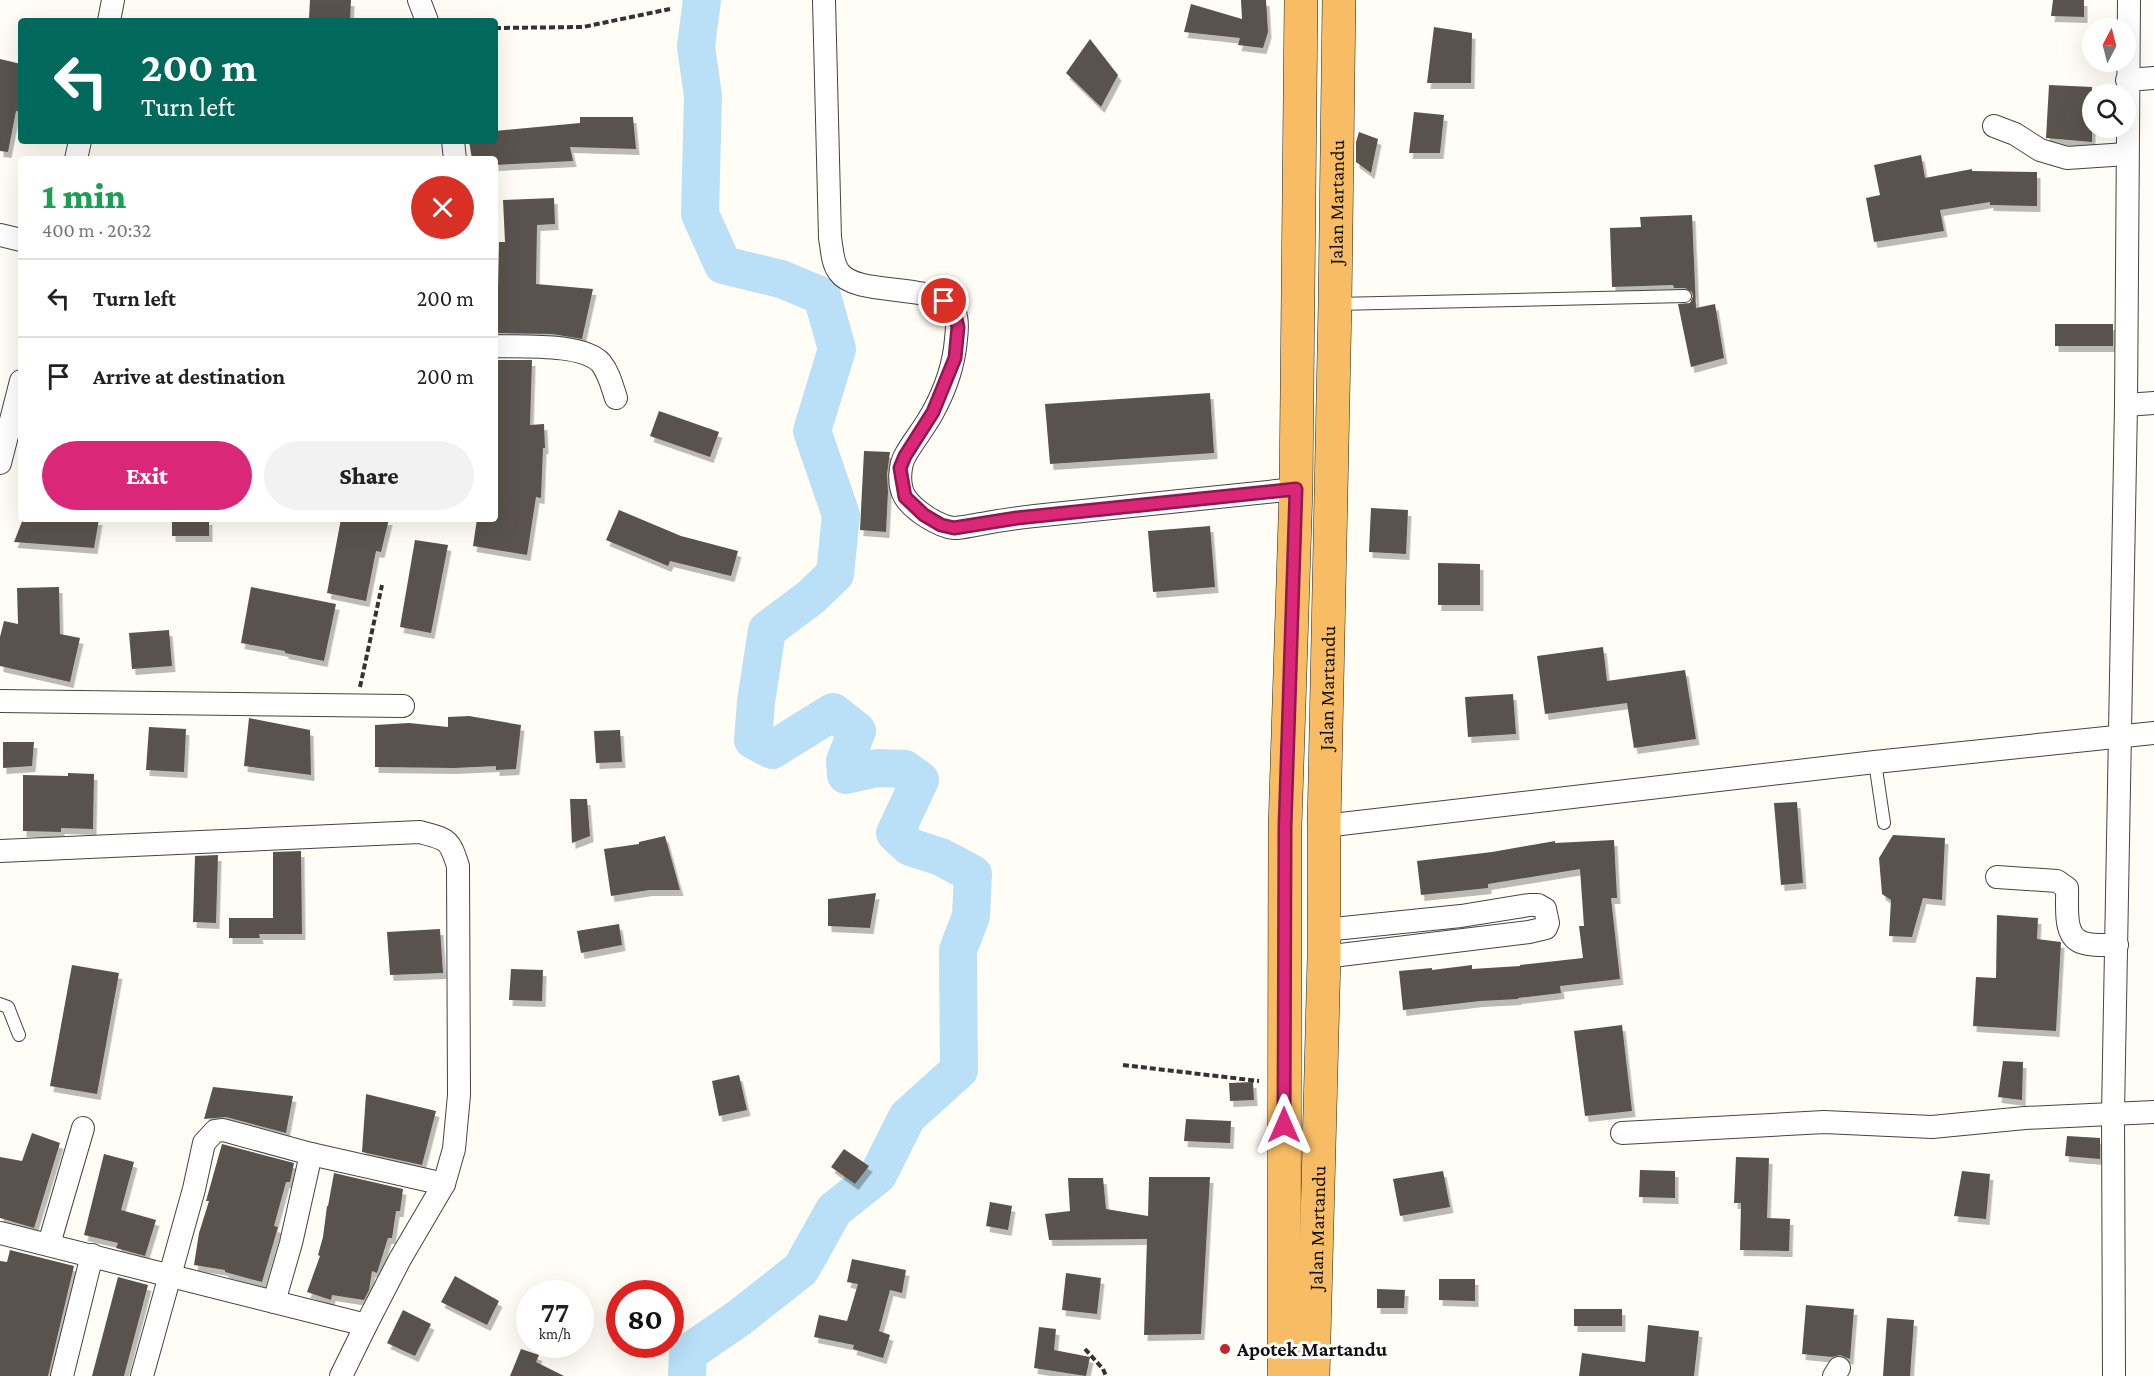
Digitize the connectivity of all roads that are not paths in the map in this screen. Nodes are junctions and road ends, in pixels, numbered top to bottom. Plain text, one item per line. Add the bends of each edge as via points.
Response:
1 (113, 0) edge
2 (419, 0) edge
3 (824, 0) edge
4 (1301, 0) edge
5 (1339, 0) edge
6 (2128, 0) edge
7 (110, 18) edge
8 (426, 18) edge
9 (2154, 78) edge
10 (2127, 80) junction
11 (1994, 126) dead end
12 (2127, 154) junction
13 (0, 235) edge
14 (18, 239) edge
15 (1685, 296) dead end
16 (1335, 304) junction
17 (498, 346) edge
18 (18, 393) edge
19 (616, 398) dead end
20 (2154, 403) edge
21 (2126, 405) junction
22 (0, 462) edge
23 (1296, 489) junction
24 (0, 701) edge
25 (403, 706) dead end
26 (2154, 733) edge
27 (2120, 738) junction
28 (1875, 762) junction
29 (1884, 823) dead end
30 (1324, 826) junction
31 (0, 851) edge
32 (1997, 877) dead end
33 (1324, 943) junction
34 (2117, 945) junction
35 (0, 1004) edge
36 (20, 1035) dead end
37 (2154, 1112) edge
38 (2113, 1114) junction
39 (83, 1128) dead end
40 (1622, 1133) dead end
41 (311, 1154) junction
42 (444, 1184) junction
43 (0, 1233) edge
44 (49, 1244) junction
45 (92, 1255) junction
46 (171, 1275) junction
47 (274, 1302) junction
48 (1299, 1324) junction
49 (366, 1325) junction
50 (349, 1373) edge
51 (62, 1376) edge
52 (142, 1376) edge
53 (1284, 1376) edge
54 (1313, 1376) edge
55 (2114, 1376) edge

1 - 7 street
2 - 8 street
3 - 23 street via 830,238 839,274 854,282 925,293 944,301 954,311 958,327 955,358 944,388 900,468 905,497 924,515 954,528
4 - 23 highway, Jalan Martandu
5 - 16 highway, Jalan Martandu
6 - 10 street
9 - 10 street
10 - 12 street
11 - 12 street via 2059,157
12 - 21 street
13 - 14 street
15 - 16 lane
16 - 30 highway, Jalan Martandu
17 - 19 street via 585,354 600,362
18 - 22 street
20 - 21 street
21 - 27 street
23 - 48 highway, Jalan Martandu via 1285,827 1284,1083
24 - 25 street
26 - 27 street
27 - 28 street
27 - 34 street
28 - 29 lane
28 - 30 street
30 - 33 highway, Jalan Martandu
31 - 42 street via 420,832 444,839 452,847 458,866 459,1095 454,1149
32 - 34 street via 2057,881 2067,888 2069,930 2073,936 2084,944
33 - 33 street via 1529,905 1543,907 1548,923 1546,928 1529,932
33 - 48 highway, Jalan Martandu
34 - 38 street
35 - 36 lane via 8,1007
37 - 38 street
38 - 40 street via 1932,1127 1824,1122
38 - 55 street
39 - 44 street
41 - 42 street
41 - 46 street via 223,1130 210,1134 204,1143
41 - 47 street
42 - 49 street
43 - 44 street
44 - 45 street
45 - 46 street
45 - 51 street
46 - 47 street
46 - 52 street
47 - 49 street
48 - 53 highway, Jalan Martandu
48 - 54 highway, Jalan Martandu
49 - 50 street

